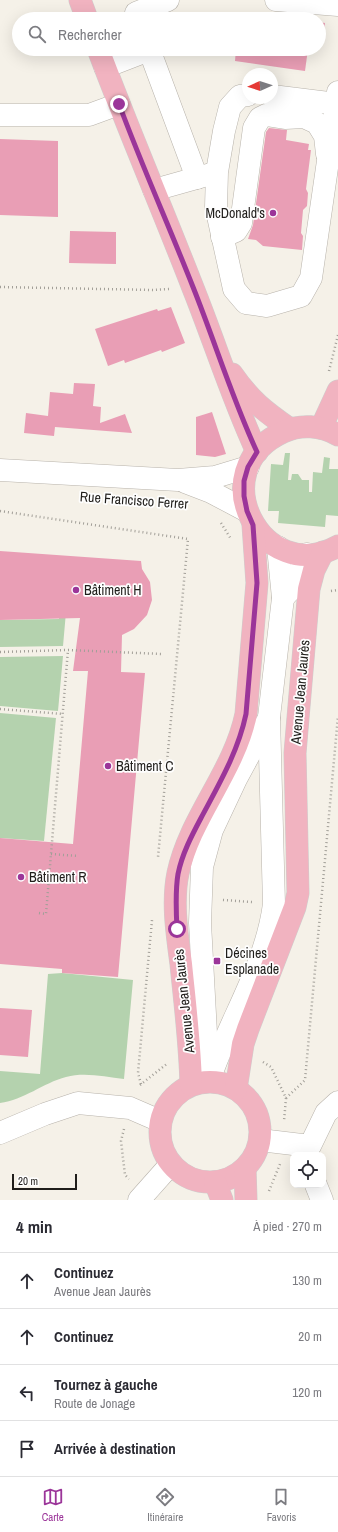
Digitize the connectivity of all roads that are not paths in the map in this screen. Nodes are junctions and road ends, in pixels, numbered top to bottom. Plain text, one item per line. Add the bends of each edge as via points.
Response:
1 (80, 0) edge
2 (168, 0) edge
3 (276, 0) edge
4 (338, 5) edge
5 (84, 12) edge
6 (138, 12) edge
7 (114, 56) edge
8 (151, 56) edge
9 (102, 58) edge
10 (242, 96) edge
11 (278, 96) edge
12 (338, 100) edge
13 (119, 104) junction
14 (0, 115) edge
15 (328, 161) junction
16 (217, 172) junction
17 (196, 178) junction
18 (154, 190) junction
19 (222, 237) junction
20 (220, 356) junction
21 (338, 391) edge
22 (290, 429) junction
23 (330, 431) edge
24 (252, 459) junction
25 (0, 470) edge
26 (178, 480) junction
27 (250, 518) junction
28 (278, 547) junction
29 (323, 551) edge
30 (283, 598) junction
31 (269, 716) junction
32 (200, 1083) junction
33 (236, 1089) junction
34 (338, 1102) edge
35 (160, 1121) junction
36 (0, 1133) edge
37 (260, 1140) junction
38 (310, 1151) edge
39 (171, 1164) junction
40 (245, 1168) junction
41 (317, 1188) edge
42 (218, 1191) edge
43 (256, 1198) edge
44 (139, 1200) edge
45 (322, 1200) edge

1 - 5 main road
2 - 6 street
3 - 4 street
7 - 9 street
8 - 17 street
9 - 13 main road
10 - 16 street via 230,106
11 - 12 street
12 - 15 street
13 - 14 street via 89,116
13 - 18 main road
15 - 19 street via 325,136 316,124 304,116 285,118 266,115 260,118 254,128 241,222 236,231
15 - 19 street via 311,278 301,296 267,306 246,303 234,289
16 - 17 street
16 - 19 street via 216,207
17 - 18 street
18 - 20 main road
20 - 22 main road via 247,395
20 - 24 main road
21 - 23 main road
22 - 23 main road via 305,427
22 - 24 main road via 271,438
24 - 26 street, Rue Francisco Ferrer via 215,476
24 - 27 main road, Avenue Jean Jaurès via 244,481 244,496
25 - 26 street, Rue Francisco Ferrer
26 - 27 street, Rue Francisco Ferrer via 211,492
27 - 28 main road via 265,538
27 - 32 main road, Avenue Jean Jaurès via 257,583 248,699 243,726 232,758 185,851 177,881 177,929 190,1051
28 - 29 main road via 292,552
28 - 30 street
29 - 30 street
29 - 33 main road, Avenue Jean Jaurès via 309,589 297,720 295,753 298,893 295,907 248,1029
30 - 31 street
31 - 32 street via 212,830 202,867
31 - 32 street via 274,904 268,937 218,1052
32 - 33 main road via 226,1084
32 - 35 main road via 180,1091 171,1099
33 - 37 main road via 256,1111
34 - 38 street via 326,1113
35 - 36 street via 130,1108 78,1103
35 - 39 main road via 161,1144
37 - 38 street
37 - 40 main road via 257,1150
39 - 42 main road via 180,1173
39 - 44 street
40 - 42 main road
40 - 43 main road
41 - 45 street

